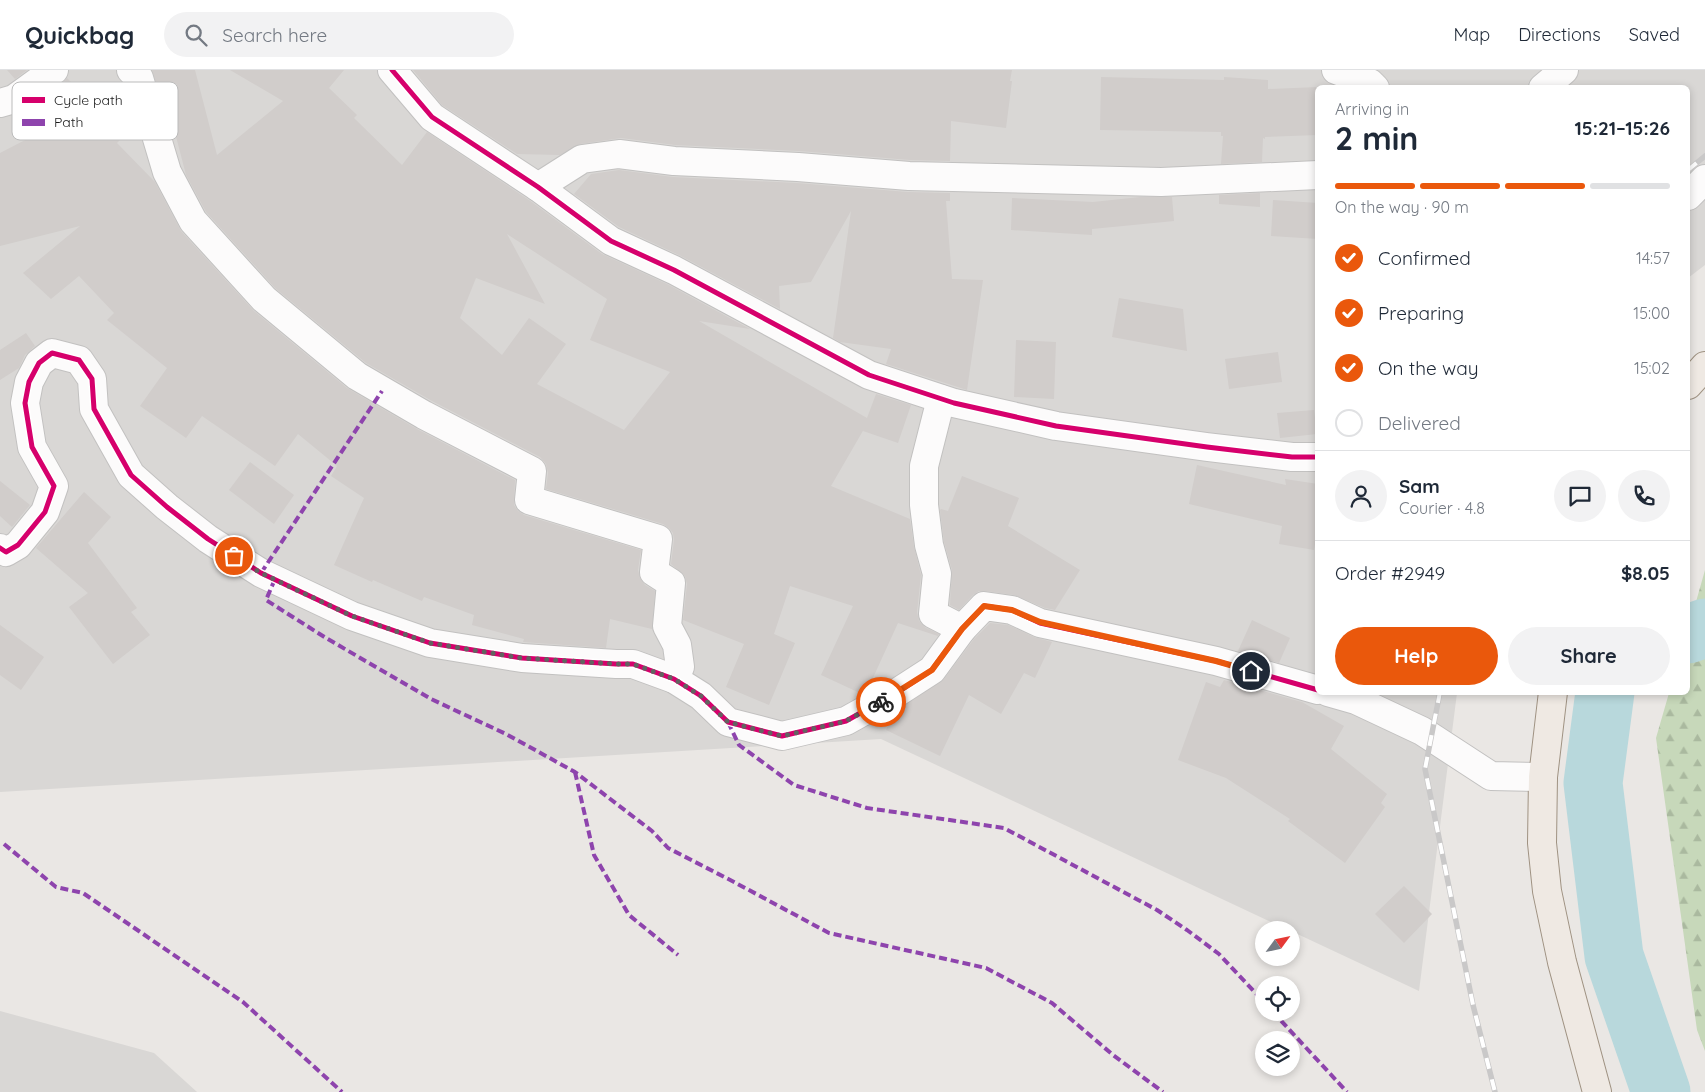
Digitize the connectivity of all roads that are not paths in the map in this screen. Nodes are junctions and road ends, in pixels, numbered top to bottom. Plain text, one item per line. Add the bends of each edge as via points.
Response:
1 (54, 70) edge
2 (131, 70) edge
3 (392, 70) edge
4 (1336, 70) edge
5 (1564, 70) edge
6 (37, 82) edge
7 (140, 82) edge
8 (1372, 85) edge
9 (1546, 85) edge
10 (157, 140) edge
11 (1315, 175) edge
12 (1705, 179) edge
13 (538, 187) junction
14 (1690, 194) edge
15 (1705, 366) edge
16 (1690, 383) edge
17 (941, 399) junction
18 (1315, 457) edge
19 (0, 548) edge
20 (962, 629) junction
21 (674, 679) junction
22 (1315, 689) edge
23 (1338, 695) edge
24 (1553, 695) edge
25 (1543, 777) junction
26 (1597, 1092) edge

1 - 6 street
2 - 7 street
3 - 13 street via 432,118
4 - 8 street
5 - 9 street
10 - 21 street via 167,172 192,221 264,299 357,376 532,471 529,500 658,539 654,572 671,583 667,626 677,645 680,667
11 - 13 street via 1161,182 909,176 674,161 619,154 582,159
12 - 14 street
13 - 17 street via 611,242 674,270 869,375
15 - 16 main road
17 - 18 street via 1056,426 1216,448
17 - 20 street via 924,466 924,506 937,574 933,614
19 - 21 street via 6,552 18,545 44,512 54,486 32,447 25,403 29,382 39,363 52,353 79,360 92,379 94,409 131,475 208,539 261,573 352,616 430,643 522,658 633,664
20 - 21 street via 932,670 898,692 846,721 782,736 728,722 701,696
20 - 22 street via 984,606 1012,610 1040,622 1216,661
23 - 25 street via 1422,731 1491,776
24 - 25 main road
25 - 26 main road via 1542,843 1547,891 1562,962

